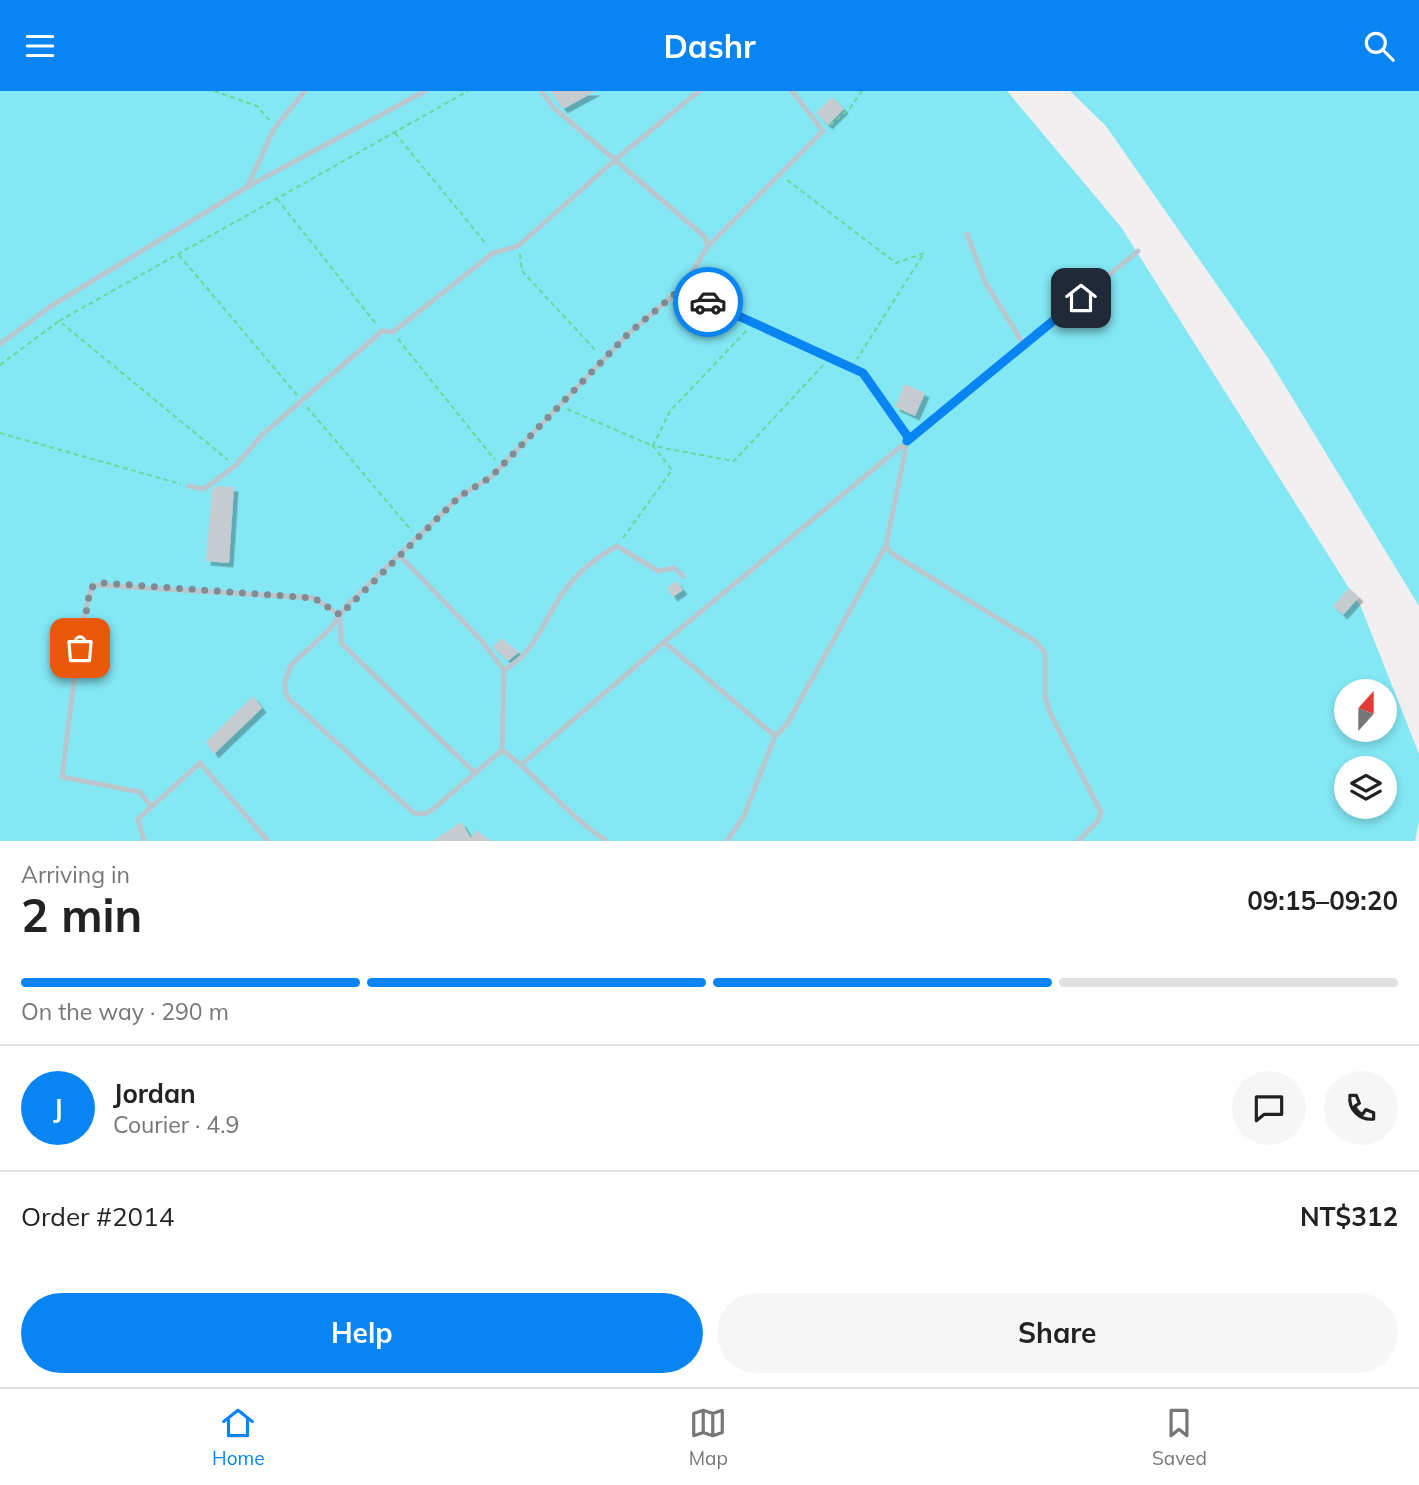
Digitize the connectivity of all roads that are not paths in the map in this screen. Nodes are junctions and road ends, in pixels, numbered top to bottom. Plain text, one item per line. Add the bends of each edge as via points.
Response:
1 (305, 91) edge
2 (425, 91) edge
3 (541, 91) edge
4 (699, 91) edge
5 (792, 91) edge
6 (616, 159) junction
7 (247, 187) junction
8 (967, 234) dead end
9 (708, 246) junction
10 (1138, 251) dead end
11 (683, 287) junction
12 (0, 344) edge
13 (1024, 345) junction
14 (907, 441) junction
15 (188, 486) road end
16 (886, 545) junction
17 (400, 556) junction
18 (683, 576) dead end
19 (340, 615) junction
20 (664, 642) junction
21 (503, 670) junction
22 (775, 736) junction
23 (502, 750) junction
24 (522, 764) junction
25 (475, 773) junction
26 (150, 805) junction
27 (144, 841) edge
28 (268, 841) edge
29 (607, 841) edge
30 (727, 841) edge
31 (1078, 841) edge

1 - 7 lane via 275,127
2 - 7 lane
3 - 6 lane via 554,108
4 - 6 lane
5 - 9 lane via 823,131
6 - 9 lane via 704,236
6 - 15 lane via 518,246 493,253 393,332 382,331 263,434 235,466 204,489
7 - 12 lane via 51,306
8 - 13 lane via 985,282
9 - 11 lane
10 - 13 lane
11 - 14 lane via 863,373
11 - 17 lane via 628,334 500,467 460,496
13 - 14 lane
14 - 16 lane
14 - 20 lane
16 - 22 lane via 787,724
16 - 31 lane via 891,553 1035,641 1045,652 1045,697 1051,715 1101,812
17 - 19 lane
17 - 21 lane
18 - 21 lane via 674,568 658,571 617,546 598,556 562,595 524,658
19 - 25 lane via 341,643
19 - 25 lane via 291,666 285,681 289,699 414,813 432,810
19 - 26 lane via 314,598 94,585 84,622 62,777 140,792
20 - 22 lane
20 - 24 lane
21 - 23 lane
22 - 30 lane via 744,816
23 - 24 lane
23 - 25 lane
24 - 29 lane via 557,802
26 - 27 lane via 138,819
26 - 28 lane via 200,763

